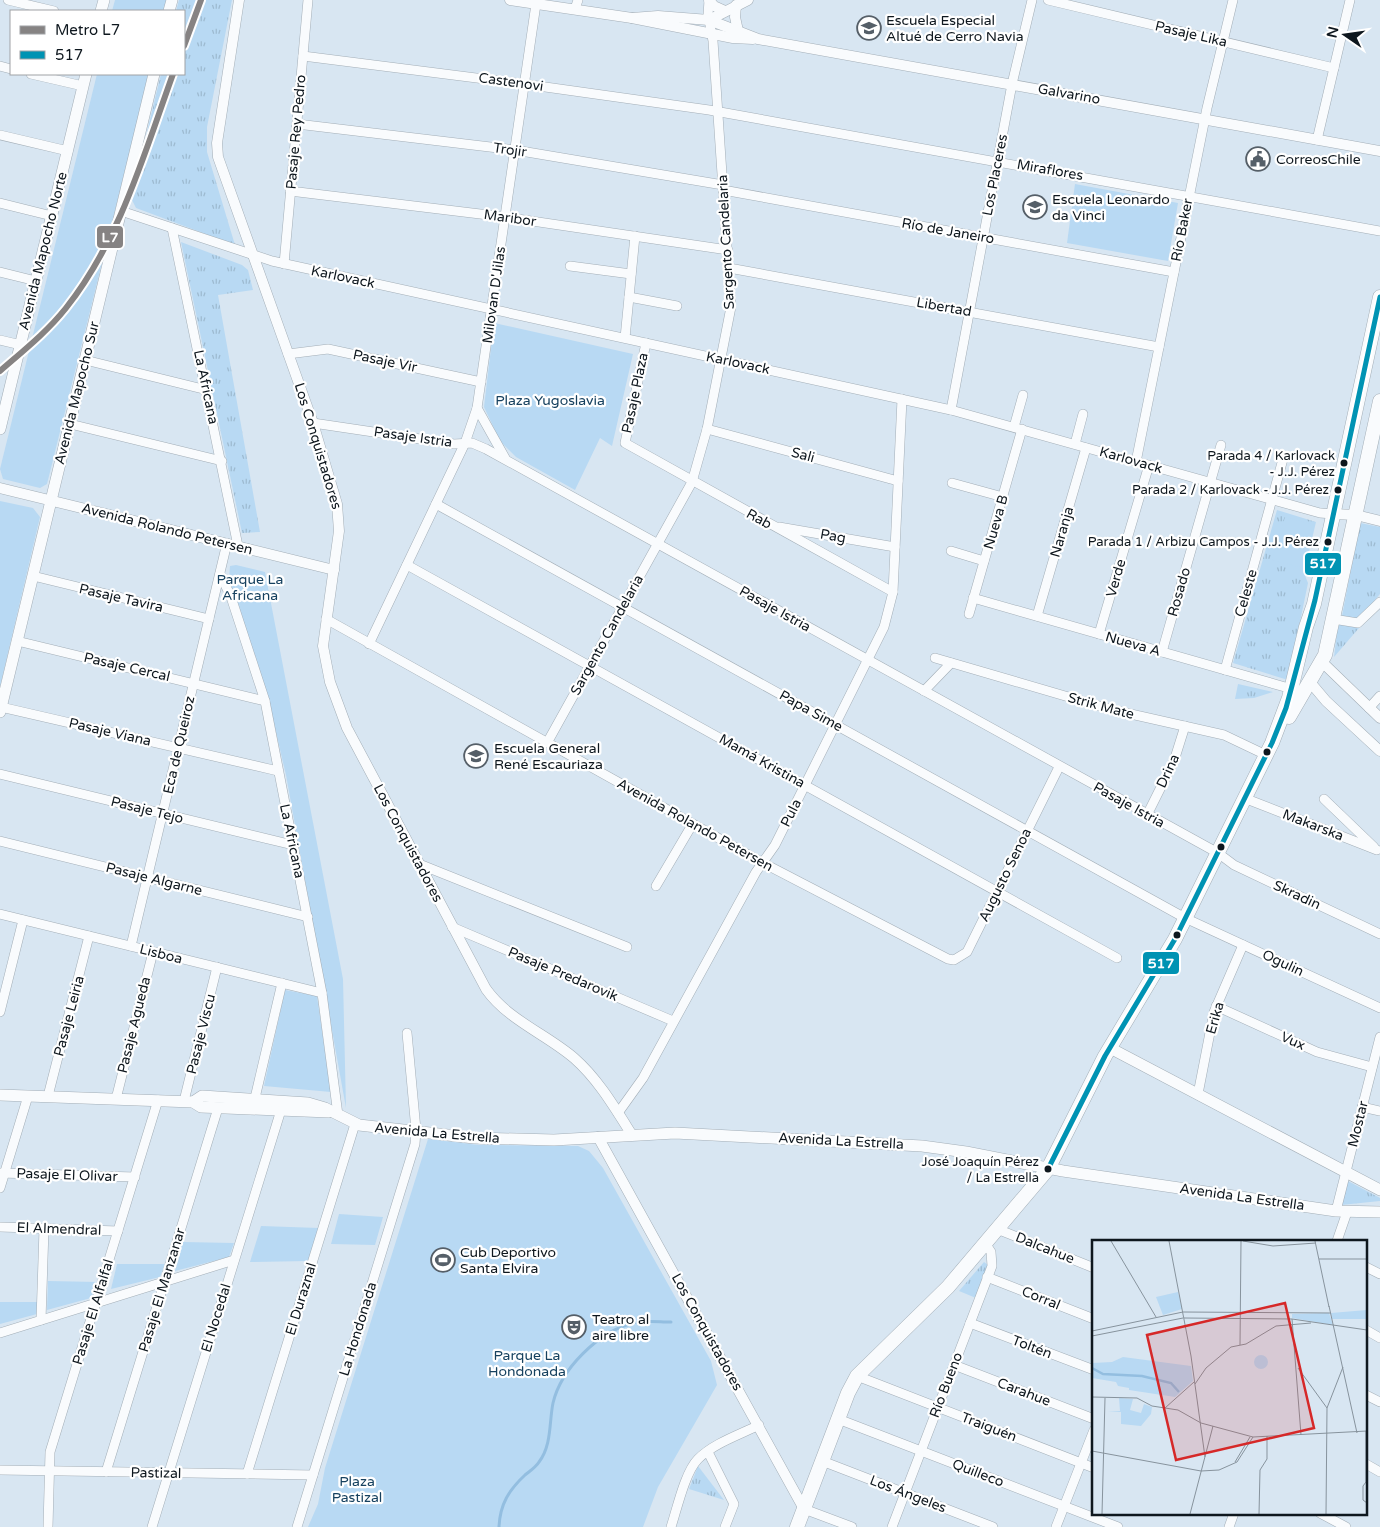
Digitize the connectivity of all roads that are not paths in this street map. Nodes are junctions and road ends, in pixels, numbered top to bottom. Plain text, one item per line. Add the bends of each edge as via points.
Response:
1 (8, 0) edge
2 (238, 0) edge
3 (308, 0) edge
4 (510, 0) edge
5 (709, 0) edge
6 (748, 0) edge
7 (1032, 0) edge
8 (1048, 0) edge
9 (1233, 0) edge
10 (1347, 1) edge
11 (536, 4) junction
12 (576, 5) edge
13 (736, 5) junction
14 (50, 10) edge
15 (724, 11) junction
16 (632, 18) junction
17 (709, 20) junction
18 (738, 31) junction
19 (712, 33) junction
20 (758, 39) junction
21 (1223, 42) junction
22 (303, 56) junction
23 (1334, 68) junction
24 (35, 75) edge
25 (86, 75) edge
26 (154, 75) edge
27 (524, 84) junction
28 (1012, 84) junction
29 (83, 86) junction
30 (719, 112) junction
31 (1204, 119) junction
32 (297, 124) junction
33 (0, 135) edge
34 (1317, 140) junction
35 (515, 150) junction
36 (68, 151) junction
37 (1380, 151) edge
38 (998, 161) junction
39 (723, 187) junction
40 (290, 191) junction
41 (1189, 196) junction
42 (0, 203) edge
43 (121, 211) junction
44 (52, 216) junction
45 (505, 217) junction
46 (172, 228) junction
47 (1380, 231) edge
48 (635, 236) junction
49 (984, 237) junction
50 (728, 250) junction
51 (252, 255) junction
52 (284, 264) junction
53 (570, 266) dead end
54 (729, 268) junction
55 (0, 272) edge
56 (1174, 272) junction
57 (631, 274) junction
58 (36, 281) junction
59 (629, 297) junction
60 (1380, 298) edge
61 (677, 306) dead end
62 (491, 309) junction
63 (970, 312) junction
64 (1376, 334) edge
65 (625, 338) junction
66 (0, 340) edge
67 (646, 343) junction
68 (20, 344) junction
69 (1159, 347) junction
70 (288, 354) junction
71 (722, 359) junction
72 (85, 360) junction
73 (481, 382) junction
74 (207, 390) junction
75 (1023, 395) dead end
76 (902, 399) junction
77 (1380, 401) edge
78 (2, 408) edge
79 (477, 408) junction
80 (952, 410) junction
81 (1083, 414) dead end
82 (314, 423) junction
83 (70, 424) junction
84 (1018, 428) junction
85 (0, 429) edge
86 (707, 429) junction
87 (465, 442) junction
88 (625, 443) joint
89 (1075, 444) junction
90 (1221, 445) dead end
91 (1086, 448) junction
92 (505, 459) junction
93 (1283, 459) dead end
94 (222, 461) junction
95 (1136, 462) junction
96 (1148, 465) junction
97 (898, 480) junction
98 (692, 482) junction
99 (952, 483) dead end
100 (1210, 483) junction
101 (0, 488) edge
102 (1003, 497) junction
103 (1272, 500) junction
104 (51, 501) junction
105 (436, 504) junction
106 (1333, 514) junction
107 (1356, 515) junction
108 (1380, 521) edge
109 (771, 526) junction
110 (227, 543) junction
111 (658, 544) junction
112 (238, 546) junction
113 (895, 547) junction
114 (951, 551) dead end
115 (984, 560) junction
116 (407, 565) junction
117 (334, 570) junction
118 (220, 574) junction
119 (33, 576) junction
120 (893, 592) junction
121 (973, 598) junction
122 (1380, 602) edge
123 (1314, 604) junction
124 (623, 607) junction
125 (969, 614) dead end
126 (1037, 616) junction
127 (210, 619) junction
128 (326, 619) junction
129 (1333, 619) junction
130 (1100, 634) junction
131 (17, 641) junction
132 (369, 644) junction
133 (1162, 652) junction
134 (935, 658) dead end
135 (868, 660) junction
136 (1322, 662) junction
137 (951, 663) junction
138 (590, 666) junction
139 (1225, 670) junction
140 (1310, 682) junction
141 (194, 684) junction
142 (1292, 689) junction
143 (924, 692) junction
144 (1380, 696) edge
145 (265, 700) junction
146 (1369, 708) junction
147 (1, 709) edge
148 (1380, 718) edge
149 (835, 725) junction
150 (1185, 726) junction
151 (547, 743) junction
152 (178, 748) junction
153 (1269, 749) junction
154 (1380, 751) edge
155 (1059, 766) junction
156 (278, 771) junction
157 (0, 774) edge
158 (805, 785) junction
159 (1244, 798) junction
160 (1324, 799) dead end
161 (163, 814) junction
162 (1147, 815) junction
163 (692, 825) junction
164 (1027, 831) junction
165 (0, 841) edge
166 (294, 846) junction
167 (1378, 851) edge
168 (1218, 852) junction
169 (763, 863) junction
170 (419, 864) junction
171 (147, 878) junction
172 (656, 886) dead end
173 (997, 892) junction
174 (0, 914) edge
175 (308, 917) junction
176 (1185, 918) junction
177 (23, 920) junction
178 (452, 928) junction
179 (1380, 934) edge
180 (90, 936) junction
181 (1243, 945) junction
182 (131, 946) junction
183 (626, 947) dead end
184 (153, 952) junction
185 (935, 955) joint
186 (1117, 958) dead end
187 (217, 967) junction
188 (282, 983) junction
189 (322, 993) junction
190 (1216, 1006) junction
191 (1380, 1008) edge
192 (0, 1012) edge
193 (673, 1021) junction
194 (407, 1033) dead end
195 (1380, 1037) edge
196 (1110, 1048) junction
197 (1378, 1053) edge
198 (1372, 1067) junction
199 (1198, 1094) junction
200 (0, 1095) edge
201 (28, 1096) junction
202 (48, 1096) junction
203 (255, 1098) junction
204 (116, 1099) junction
205 (158, 1100) junction
206 (189, 1102) junction
207 (1362, 1107) junction
208 (218, 1108) junction
209 (281, 1110) junction
210 (1380, 1111) edge
211 (618, 1113) junction
212 (334, 1114) junction
213 (355, 1124) junction
214 (416, 1130) junction
215 (632, 1135) junction
216 (614, 1136) junction
217 (598, 1137) junction
218 (608, 1156) junction
219 (1048, 1168) junction
220 (1346, 1172) junction
221 (2, 1173) edge
222 (135, 1177) junction
223 (0, 1188) edge
224 (1380, 1190) edge
225 (1342, 1211) junction
226 (1380, 1212) edge
227 (0, 1227) edge
228 (44, 1229) junction
229 (997, 1229) junction
230 (118, 1231) junction
231 (1336, 1240) edge
232 (985, 1243) junction
233 (234, 1260) junction
234 (1092, 1267) edge
235 (1368, 1268) edge
236 (1380, 1274) edge
237 (987, 1277) junction
238 (164, 1282) junction
239 (96, 1303) junction
240 (1092, 1318) edge
241 (41, 1320) junction
242 (970, 1323) junction
243 (1368, 1331) edge
244 (0, 1333) edge
245 (1380, 1338) edge
246 (954, 1365) junction
247 (1092, 1369) edge
248 (857, 1376) junction
249 (1368, 1396) edge
250 (1380, 1402) edge
251 (938, 1408) junction
252 (1092, 1418) edge
253 (838, 1419) junction
254 (759, 1425) junction
255 (1092, 1435) edge
256 (921, 1451) junction
257 (708, 1452) junction
258 (822, 1461) junction
259 (1081, 1463) junction
260 (1368, 1465) edge
261 (1092, 1467) edge
262 (0, 1470) edge
263 (48, 1471) junction
264 (106, 1472) junction
265 (1380, 1472) edge
266 (168, 1473) junction
267 (247, 1474) junction
268 (313, 1475) junction
269 (905, 1493) junction
270 (1064, 1506) junction
271 (804, 1509) junction
272 (1234, 1514) edge
273 (1322, 1514) edge
274 (48, 1527) edge
275 (152, 1527) edge
276 (297, 1527) edge
277 (671, 1527) edge
278 (725, 1527) edge
279 (797, 1527) edge
280 (852, 1527) edge
281 (892, 1527) edge
282 (993, 1527) edge
283 (1056, 1527) edge
284 (1118, 1527) edge
285 (1229, 1527) edge
286 (1346, 1527) edge

1 - 14 street
2 - 51 street, Los Conquistadores via 217,150 222,173
3 - 22 street, Pasaje Rey Pedro
4 - 11 street, Galvarino
5 - 15 street
5 - 17 street, Sargento Candelaria
6 - 13 street
7 - 28 street, Los Placeres
8 - 21 street, Pasaje Lika
9 - 21 street, Río Baker
10 - 23 street
11 - 12 street, Galvarino
11 - 27 street, Milovan D'Jilas
12 - 16 street, Galvarino
13 - 15 street
13 - 18 street
15 - 17 street
16 - 17 street, Galvarino via 658,16
16 - 19 street, Galvarino
17 - 18 street, Galvarino
17 - 19 street, Sargento Candelaria
18 - 20 street, Galvarino
19 - 20 street, Galvarino via 745,40
19 - 30 street, Sargento Candelaria
20 - 28 street, Galvarino
21 - 23 street, Pasaje Lika
21 - 31 street, Río Baker
22 - 27 street, Castenovi
22 - 32 street, Pasaje Rey Pedro
23 - 34 street
24 - 29 street
25 - 29 main road, Avenida Mapocho Norte
26 - 43 main road, Avenida Mapocho Sur
27 - 30 street, Castenovi
27 - 35 street, Milovan D'Jilas
28 - 31 street, Galvarino
28 - 38 street, Los Placeres
29 - 36 main road, Avenida Mapocho Norte
30 - 38 street, Miraflores
30 - 39 street, Sargento Candelaria
31 - 34 street, Galvarino
31 - 41 street, Río Baker
32 - 35 street, Trojir
32 - 40 street, Pasaje Rey Pedro
33 - 36 street
34 - 37 street, Galvarino
35 - 39 street, Trojir
35 - 45 street, Milovan D'Jilas
36 - 44 main road, Avenida Mapocho Norte
38 - 41 street, Miraflores
38 - 49 street, Los Placeres
39 - 49 street, Río de Janeiro
39 - 50 street, Sargento Candelaria
40 - 45 street, Maribor
40 - 52 street, Pasaje Rey Pedro
41 - 47 street, Miraflores
41 - 56 street, Río Baker
42 - 44 street
43 - 46 street, Karlovack
43 - 72 main road, Avenida Mapocho Sur
44 - 58 main road, Avenida Mapocho Norte
45 - 48 street, Maribor
45 - 62 street, Milovan D'Jilas
46 - 51 street, Karlovack
46 - 74 street, La Africana
48 - 50 street, Maribor
48 - 57 street
49 - 56 street, Río de Janeiro
49 - 63 street, Los Placeres
50 - 54 street, Sargento Candelaria
51 - 52 street, Karlovack
51 - 70 street, Los Conquistadores
52 - 62 street, Karlovack
53 - 57 street
54 - 63 street, Libertad
54 - 71 street, Sargento Candelaria via 730,315
55 - 58 street
56 - 69 street, Río Baker
57 - 59 street
58 - 68 main road, Avenida Mapocho Norte
59 - 61 street
59 - 65 street
60 - 64 main road
62 - 65 street, Karlovack
62 - 73 street, Milovan D'Jilas
63 - 69 street, Libertad
63 - 80 street, Los Placeres
64 - 106 main road
65 - 67 street, Karlovack
66 - 68 street
67 - 71 street, Karlovack
67 - 88 street, Pasaje Plaza
68 - 78 main road, Avenida Mapocho Norte
69 - 95 street, Río Baker
70 - 73 street, Pasaje Vir via 314,349 334,350
70 - 82 street, Los Conquistadores
71 - 76 street, Karlovack
71 - 86 street, Sargento Candelaria
72 - 74 street
72 - 83 main road, Avenida Mapocho Sur
73 - 79 street, Milovan D'Jilas
74 - 94 street, La Africana
75 - 84 street, Nueva B
76 - 80 street, Karlovack
76 - 97 street, Pula
77 - 107 main road
78 - 85 main road, Avenida Mapocho Norte
79 - 87 street, Milovan D'Jilas
79 - 92 street
80 - 84 street, Karlovack
81 - 89 street
82 - 87 street, Pasaje Istria via 454,444
82 - 117 street, Los Conquistadores via 339,519
83 - 94 street
83 - 104 main road, Avenida Mapocho Sur
84 - 89 street, Karlovack
84 - 102 street, Nueva B
86 - 97 street, Sali
86 - 98 street, Sargento Candelaria
87 - 92 street, Pasaje Istria
87 - 105 street, Milovan D'Jilas
88 - 98 street, Rab
89 - 91 street, Karlovack
90 - 100 street, Rosado
91 - 95 street, Karlovack
91 - 126 street, Naranja
92 - 111 street, Pasaje Istria
93 - 103 street, Celeste
94 - 112 street, La Africana
95 - 96 street, Karlovack
96 - 100 street, Karlovack
96 - 130 street, Verde
97 - 113 street, Pula
98 - 109 street, Rab
98 - 111 street, Sargento Candelaria
99 - 102 street
100 - 103 street, Karlovack
100 - 133 street, Rosado
101 - 104 street, Avenida Rolando Petersen
102 - 115 street, Nueva B
103 - 106 street, Karlovack
103 - 139 street, Celeste
104 - 110 street, Avenida Rolando Petersen
104 - 119 main road, Avenida Mapocho Sur
105 - 116 street, Milovan D'Jilas
105 - 124 street, Papa Sime
106 - 107 street, Karlovack
106 - 123 main road
107 - 108 street, Karlovack
107 - 129 main road
109 - 113 street, Pag
109 - 120 street, Rab
110 - 112 street, Avenida Rolando Petersen
110 - 118 street, Eca de Queiroz
111 - 124 street, Sargento Candelaria
111 - 135 street, Pasaje Istria
112 - 117 street, Avenida Rolando Petersen
113 - 120 street, Pula
114 - 115 street
115 - 121 street, Nueva B
116 - 132 street, Milovan D'Jilas
116 - 138 street, Mamá Kristina
117 - 128 street, Los Conquistadores
118 - 127 street, Eca de Queiroz
118 - 145 street, La Africana via 234,605
119 - 127 street, Pasaje Tavira
119 - 131 main road, Avenida Mapocho Sur
120 - 135 street, Pula via 884,627
121 - 125 street, Nueva B
121 - 126 street, Nueva A
122 - 129 street via 1358,623
123 - 140 main road via 1314,623 1306,659
123 - 142 main road
124 - 138 street, Sargento Candelaria
124 - 149 street, Papa Sime
126 - 130 street, Nueva A
127 - 141 street, Eca de Queiroz
128 - 132 street, Avenida Rolando Petersen
128 - 170 street, Los Conquistadores via 323,646 342,717
129 - 136 main road
130 - 133 street, Nueva A
131 - 141 street, Pasaje Cercal
131 - 147 main road, Avenida Mapocho Sur
132 - 151 street, Avenida Rolando Petersen
133 - 139 street, Nueva A
134 - 137 street, Strik Mate
135 - 143 street, Pasaje Istria
135 - 149 street, Pula
136 - 140 main road
136 - 146 street
137 - 143 street
137 - 150 street, Strik Mate via 1104,707
138 - 151 street, Sargento Candelaria
138 - 158 street, Mamá Kristina
139 - 142 street, Nueva A
140 - 153 main road
140 - 154 street
141 - 145 street, Pasaje Cercal
141 - 152 street, Eca de Queiroz
142 - 153 main road
143 - 155 street, Pasaje Istria
144 - 146 street
145 - 156 street, La Africana
146 - 148 street
147 - 152 street, Pasaje Viana
149 - 158 street, Pula
149 - 164 street, Papa Sime
150 - 153 street, Strik Mate via 1224,734
150 - 162 street, Drina via 1174,761
151 - 163 street, Avenida Rolando Petersen
152 - 156 street, Pasaje Viana
152 - 161 street, Eca de Queiroz
153 - 159 main road
155 - 162 street, Pasaje Istria
155 - 164 street, Augusto Senoa
156 - 166 street, La Africana
157 - 161 street, Pasaje Tejo
158 - 169 street, Pula
158 - 173 street, Mamá Kristina
159 - 167 street, Makarska
159 - 168 main road
160 - 167 street
161 - 166 street, Pasaje Tejo
161 - 171 street, Eca de Queiroz
162 - 168 street, Pasaje Istria
163 - 169 street, Avenida Rolando Petersen
163 - 172 street
164 - 173 street, Augusto Senoa
164 - 176 street, Papa Sime
165 - 171 street, Pasaje Algarne
166 - 175 street, La Africana
168 - 176 main road
168 - 179 street, Skradin via 1234,865
169 - 185 street, Avenida Rolando Petersen
169 - 193 street, Pula
170 - 178 street, Los Conquistadores
170 - 183 street
171 - 175 street, Pasaje Algarne
171 - 182 street, Eca de Queiroz
173 - 185 street, Augusto Senoa via 967,952 954,960
173 - 186 street, Mamá Kristina
174 - 177 street, Lisboa
175 - 189 street, La Africana
176 - 181 street, Ogulin
176 - 196 main road via 1154,977
177 - 180 street, Lisboa
177 - 192 street
178 - 193 street, Pasaje Predarovik
178 - 211 street, Los Conquistadores via 491,996 574,1058
180 - 182 street, Lisboa
180 - 202 street, Pasaje Leiria
181 - 190 street, Erika
181 - 191 street, Ogulin
182 - 184 street, Lisboa
184 - 187 street, Lisboa
184 - 204 street, Pasaje Agueda
187 - 188 street, Lisboa
187 - 206 street, Pasaje Viscu
188 - 189 street, Lisboa
188 - 203 street
189 - 212 street, La Africana
190 - 198 street, Vux via 1317,1052
190 - 199 street, Erika
193 - 211 street, Pula via 639,1083
194 - 214 street, La Hondonada
195 - 197 street, Mostar
196 - 199 main road
196 - 219 main road
197 - 198 street, Mostar
198 - 207 street, Mostar
199 - 220 main road
200 - 201 main road, Avenida La Estrella
201 - 202 main road, Avenida La Estrella
201 - 221 street
202 - 204 main road, Avenida La Estrella
203 - 206 main road, Avenida La Estrella via 202,1096
203 - 212 main road, Avenida La Estrella via 315,1104
204 - 205 main road, Avenida La Estrella
205 - 206 main road, Avenida La Estrella
205 - 222 street, Pasaje El Alfalfal
206 - 208 main road, Avenida La Estrella
207 - 210 street
207 - 220 street, Mostar
208 - 209 main road, Avenida La Estrella
208 - 238 street, Pasaje El Manzanar
209 - 212 main road, Avenida La Estrella
209 - 233 street, El Nocedal
211 - 215 street, Los Conquistadores
212 - 213 main road, Avenida La Estrella
213 - 214 main road, Avenida La Estrella
213 - 267 street, El Duraznal
214 - 217 main road, Avenida La Estrella via 474,1138 554,1140
214 - 268 street, La Hondonada
215 - 216 main road, Avenida La Estrella
215 - 219 main road, Avenida La Estrella via 675,1133 922,1146
216 - 217 main road, Avenida La Estrella
216 - 218 street
217 - 218 street, Los Conquistadores
218 - 254 street, Los Conquistadores
219 - 225 main road, Avenida La Estrella
219 - 229 main road
220 - 224 main road
220 - 225 street, Mostar
221 - 222 street, Pasaje El Olivar
221 - 223 street
222 - 230 street, Pasaje El Alfalfal
225 - 226 main road, Avenida La Estrella
225 - 231 street, Mostar
227 - 228 street, El Almendral
228 - 230 street, El Almendral
228 - 241 street
229 - 232 main road
229 - 234 street, Dalcahue
230 - 239 street, Pasaje El Alfalfal
232 - 237 street, Río Bueno via 992,1258
232 - 248 main road via 936,1300
233 - 238 street
233 - 266 street, El Nocedal
235 - 236 street
237 - 240 street, Corral
237 - 242 street, Río Bueno
238 - 239 street
238 - 264 street, Pasaje El Manzanar
239 - 241 street
239 - 263 street, Pasaje El Alfalfal via 50,1452
241 - 244 street
242 - 246 street, Río Bueno
242 - 247 street, Toltén
243 - 245 street
246 - 251 street, Río Bueno
246 - 252 street, Carahue
248 - 251 street, Traiguén
248 - 253 main road
249 - 250 street
251 - 256 street, Río Bueno
251 - 259 street, Traiguén
253 - 256 street, Quilleco
253 - 258 main road
254 - 257 street
254 - 271 street, Los Conquistadores
255 - 259 street
256 - 269 street, Río Bueno
256 - 270 street, Quilleco
257 - 277 street via 691,1470
257 - 278 street via 734,1504
258 - 269 street, Los Ángeles
258 - 271 main road
259 - 261 street, Traiguén
259 - 270 street
260 - 265 street
262 - 263 street, Pastizal
263 - 264 street, Pastizal
263 - 274 street, Pasaje El Alfalfal
264 - 266 street, Pastizal
266 - 267 street, Pastizal
266 - 275 street, El Nocedal
267 - 268 street, Pastizal
268 - 276 street, La Hondonada
269 - 281 street, Río Bueno
269 - 282 street, Los Ángeles
270 - 283 street
270 - 284 street, Quilleco
271 - 279 main road
271 - 280 street
272 - 285 street
273 - 286 street

